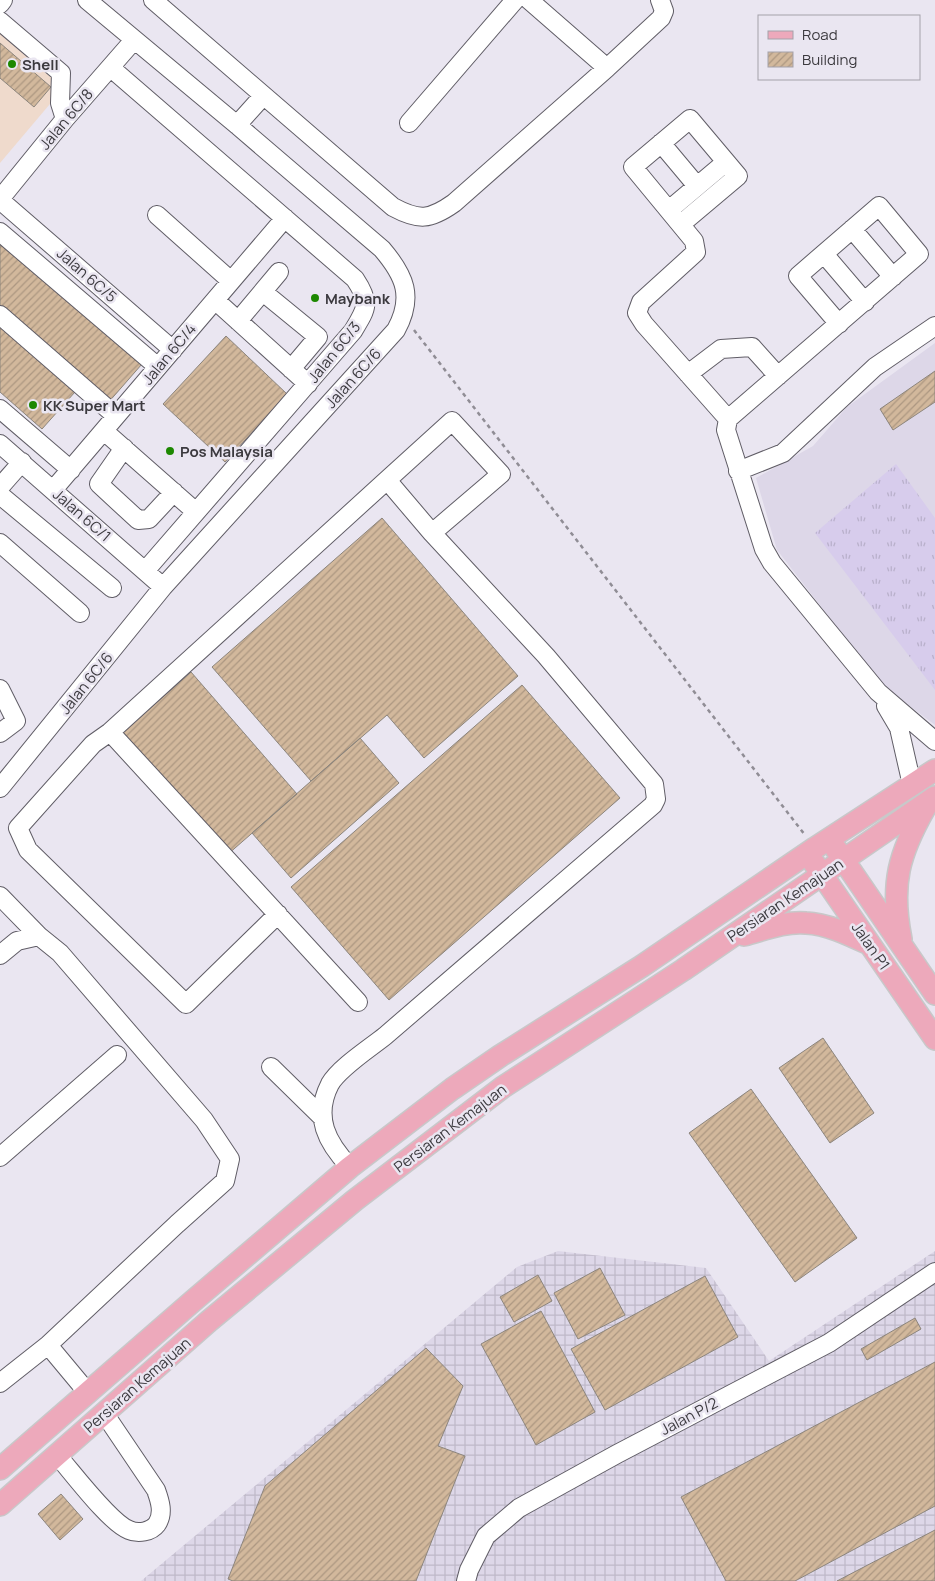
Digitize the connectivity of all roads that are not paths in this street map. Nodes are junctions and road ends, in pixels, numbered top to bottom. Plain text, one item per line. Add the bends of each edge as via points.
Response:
1 (4, 0) edge
2 (87, 0) edge
3 (153, 0) edge
4 (515, 0) edge
5 (529, 0) edge
6 (660, 0) edge
7 (0, 4) edge
8 (2, 26) edge
9 (134, 40) junction
10 (111, 68) junction
11 (607, 68) junction
12 (263, 96) junction
13 (65, 119) junction
14 (409, 123) dead end
15 (237, 125) junction
16 (661, 143) junction
17 (726, 162) junction
18 (697, 186) junction
19 (0, 200) edge
20 (669, 210) junction
21 (157, 214) dead end
22 (285, 218) junction
23 (681, 224) junction
24 (852, 229) junction
25 (0, 232) edge
26 (824, 254) junction
27 (279, 272) dead end
28 (893, 277) junction
29 (232, 280) junction
30 (263, 292) junction
31 (215, 300) junction
32 (864, 302) junction
33 (0, 315) edge
34 (238, 321) junction
35 (839, 324) junction
36 (935, 326) edge
37 (173, 350) junction
38 (158, 367) junction
39 (291, 369) junction
40 (688, 374) junction
41 (778, 376) junction
42 (308, 384) junction
43 (0, 409) edge
44 (116, 416) junction
45 (728, 418) junction
46 (104, 431) junction
47 (0, 444) edge
48 (124, 448) junction
49 (22, 462) junction
50 (71, 470) junction
51 (738, 470) junction
52 (387, 480) junction
53 (0, 487) edge
54 (53, 490) junction
55 (174, 492) junction
56 (0, 495) edge
57 (196, 512) junction
58 (432, 533) junction
59 (0, 543) edge
60 (145, 571) junction
61 (163, 587) junction
62 (112, 588) dead end
63 (80, 613) dead end
64 (0, 689) edge
65 (878, 692) junction
66 (110, 732) junction
67 (0, 733) edge
68 (935, 741) edge
69 (935, 770) edge
70 (912, 785) junction
71 (0, 788) edge
72 (932, 800) edge
73 (817, 846) junction
74 (843, 860) junction
75 (822, 875) junction
76 (3, 904) edge
77 (278, 914) junction
78 (39, 936) junction
79 (724, 941) junction
80 (869, 944) junction
81 (902, 946) junction
82 (0, 955) edge
83 (935, 994) edge
84 (358, 1002) dead end
85 (935, 1039) edge
86 (117, 1055) dead end
87 (271, 1067) dead end
88 (322, 1117) junction
89 (0, 1158) edge
90 (350, 1167) junction
91 (935, 1272) edge
92 (48, 1346) junction
93 (0, 1383) edge
94 (88, 1393) junction
95 (104, 1413) junction
96 (57, 1455) junction
97 (0, 1469) edge
98 (0, 1505) edge
99 (466, 1581) edge

1 - 7 street
2 - 9 street
3 - 12 street
4 - 14 street
5 - 11 street
6 - 11 street via 664,11 661,18
8 - 13 street via 60,73 60,104
9 - 10 street, Jalan 6C/8
9 - 15 street
10 - 13 street, Jalan 6C/8
10 - 22 street, Jalan 6C/3
11 - 12 street via 454,203 440,213 424,217 408,215 393,207
12 - 15 street
13 - 19 street, Jalan 6C/8
15 - 61 street, Jalan 6C/6 via 382,249 403,282 404,317 396,330
16 - 17 street via 690,119
16 - 18 street
16 - 20 street via 633,167
17 - 18 street
17 - 23 street via 738,176
18 - 20 street
19 - 37 street, Jalan 6C/5
20 - 23 street
21 - 29 street
22 - 29 street, Jalan 6C/4
22 - 42 street, Jalan 6C/3 via 355,279 365,295 365,311 354,331
23 - 40 street via 694,241 696,252 641,302 637,312
24 - 26 street
24 - 28 street
24 - 28 street via 879,206 920,254
25 - 38 street, Jalan 6C/5
26 - 32 street
26 - 35 street via 798,276
27 - 30 street
28 - 32 street
29 - 31 street, Jalan 6C/4
30 - 34 street
30 - 39 street via 318,337
31 - 34 street
31 - 37 street, Jalan 6C/4
32 - 35 street
33 - 44 street
34 - 39 street
35 - 41 street
36 - 51 street via 875,367 783,453
37 - 38 street, Jalan 6C/4
38 - 44 street, Jalan 6C/4
39 - 42 street
40 - 41 street via 721,349 752,347
40 - 45 street
41 - 45 street
42 - 57 street, Jalan 6C/3
43 - 50 street
44 - 46 street, Jalan 6C/4
45 - 51 street via 726,430
46 - 48 street
46 - 50 street, Jalan 6C/4
47 - 49 street, Jalan 6C/1
48 - 55 street
48 - 55 street via 99,484 138,520 149,520
49 - 53 street
49 - 54 street, Jalan 6C/1
50 - 54 street, Jalan 6C/4
51 - 65 street via 772,564
52 - 58 street
52 - 58 street via 452,421 501,474
52 - 66 street
54 - 60 street, Jalan 6C/1
55 - 57 street
56 - 62 street
57 - 60 street, Jalan 6C/3
58 - 88 street via 546,656 648,776 654,784 656,798 653,804 392,1030 344,1068 331,1084
59 - 63 street
60 - 61 street, Jalan 6C/1
61 - 71 street, Jalan 6C/6
64 - 67 street via 16,721
65 - 68 street
65 - 70 street via 899,728
66 - 77 street
66 - 77 street via 93,744 18,828 28,850 186,1004
69 - 70 main road, Persiaran Kemajuan
70 - 73 main road, Persiaran Kemajuan
72 - 74 main road, Persiaran Kemajuan
72 - 81 main road via 908,840 898,872 897,919
73 - 74 main road, Jalan P1
73 - 75 main road, Jalan P1
73 - 90 main road, Persiaran Kemajuan via 642,966 500,1056
74 - 75 main road, Persiaran Kemajuan
74 - 81 main road, Jalan P1
75 - 79 main road, Persiaran Kemajuan
75 - 80 main road, Jalan P1
76 - 78 street
77 - 84 street
78 - 82 street via 17,941
78 - 92 street via 60,953 198,1113 230,1159 225,1182
79 - 80 main road via 780,925 805,922 839,931
79 - 95 main road, Persiaran Kemajuan via 503,1087 354,1200
80 - 85 main road, Jalan P1
81 - 83 main road, Jalan P1
86 - 89 street
87 - 88 street
88 - 90 street via 336,1152
90 - 94 main road, Persiaran Kemajuan
91 - 99 street, Jalan P/2 via 829,1342 519,1508 486,1536
92 - 93 street
92 - 94 street
94 - 97 main road, Persiaran Kemajuan
95 - 96 main road, Persiaran Kemajuan
95 - 96 street via 156,1490 161,1513 157,1524 150,1530 139,1532 129,1531 120,1525
96 - 98 main road, Persiaran Kemajuan

